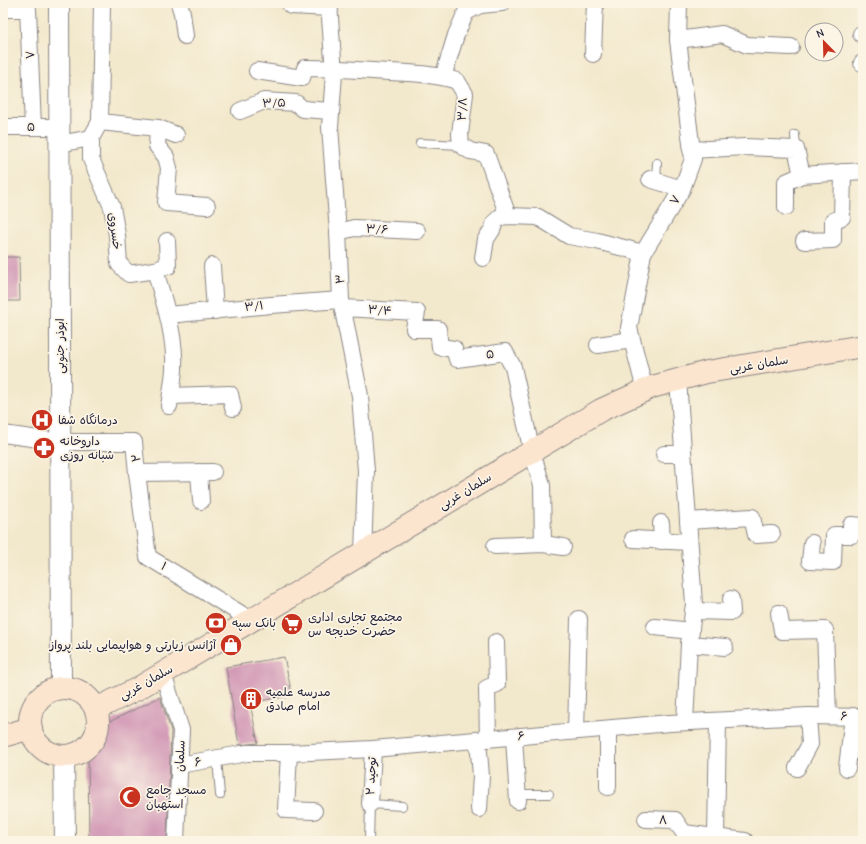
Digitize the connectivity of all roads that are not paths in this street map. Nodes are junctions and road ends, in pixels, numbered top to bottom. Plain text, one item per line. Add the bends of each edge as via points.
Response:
1 (59, 3) edge
2 (102, 3) edge
3 (179, 3) edge
4 (502, 3) edge
5 (595, 3) edge
6 (679, 3) edge
7 (291, 6) dead end
8 (330, 6) edge
9 (3, 9) edge
10 (185, 36) dead end
11 (678, 40) junction
12 (791, 46) dead end
13 (593, 54) dead end
14 (334, 68) junction
15 (257, 71) dead end
16 (443, 77) junction
17 (240, 111) dead end
18 (331, 111) junction
19 (100, 122) junction
20 (3, 127) edge
21 (33, 127) junction
22 (158, 128) junction
23 (176, 135) dead end
24 (59, 136) junction
25 (91, 138) junction
26 (420, 142) dead end
27 (461, 145) junction
28 (691, 150) junction
29 (657, 163) dead end
30 (863, 171) edge
31 (843, 172) junction
32 (802, 175) junction
33 (653, 180) joint
34 (682, 189) junction
35 (208, 206) dead end
36 (786, 207) dead end
37 (508, 216) junction
38 (417, 231) dead end
39 (338, 232) junction
40 (167, 241) dead end
41 (804, 241) dead end
42 (643, 253) junction
43 (483, 258) dead end
44 (212, 266) dead end
45 (155, 270) junction
46 (342, 304) junction
47 (215, 311) junction
48 (417, 312) joint
49 (168, 315) junction
50 (632, 340) junction
51 (598, 345) dead end
52 (863, 346) edge
53 (678, 380) junction
54 (645, 390) junction
55 (233, 408) dead end
56 (3, 434) edge
57 (60, 442) junction
58 (532, 452) junction
59 (664, 454) dead end
60 (683, 454) junction
61 (137, 473) junction
62 (201, 501) dead end
63 (688, 521) junction
64 (661, 523) dead end
65 (863, 526) edge
66 (772, 534) dead end
67 (633, 539) dead end
68 (662, 541) junction
69 (689, 542) junction
70 (812, 543) dead end
71 (543, 544) junction
72 (495, 546) dead end
73 (563, 547) dead end
74 (363, 553) junction
75 (731, 599) dead end
76 (693, 611) junction
77 (779, 612) dead end
78 (579, 619) dead end
79 (251, 620) junction
80 (655, 627) dead end
81 (690, 638) junction
82 (496, 642) dead end
83 (725, 647) dead end
84 (163, 674) junction
85 (61, 688) junction
86 (96, 709) junction
87 (808, 716) junction
88 (828, 716) junction
89 (858, 716) edge
90 (718, 721) junction
91 (685, 722) junction
92 (31, 728) junction
93 (608, 728) junction
94 (576, 731) junction
95 (3, 736) edge
96 (514, 737) junction
97 (483, 739) junction
98 (373, 749) junction
99 (289, 753) junction
100 (64, 756) junction
101 (217, 758) junction
102 (179, 765) junction
103 (797, 768) dead end
104 (847, 768) dead end
105 (608, 787) dead end
106 (549, 794) dead end
107 (220, 795) dead end
108 (518, 797) joint
109 (370, 804) junction
110 (402, 806) dead end
111 (479, 809) dead end
112 (314, 811) dead end
113 (646, 819) dead end
114 (684, 837) edge
115 (716, 837) junction
116 (65, 841) edge
117 (176, 841) edge
118 (369, 841) edge
119 (745, 841) edge

1 - 24 street, ابوذر جنوبی
2 - 19 street, خسروی
3 - 10 street
4 - 16 street via 480,5 466,12
5 - 13 street
6 - 11 street, ۷
7 - 8 street
8 - 14 street, ۳
9 - 21 street, ۷ via 28,8
11 - 12 street via 722,34 747,45
11 - 28 street, ۷
14 - 15 street via 305,68 302,78
14 - 16 street, ۳/۸
14 - 18 street, ۳
16 - 27 street, ۳/۸ via 457,81 465,94
17 - 18 street, ۳/۵ via 264,101 296,103 303,109
18 - 39 street, ۳
19 - 22 street
19 - 25 street, خسروی
20 - 21 street, ۵
21 - 24 street, ۵
22 - 23 street
22 - 35 street via 157,146 166,157 169,168 166,203
24 - 25 street
24 - 57 street, ابوذر جنوبی
25 - 45 street, خسروی via 91,159 112,207 119,264 129,274
26 - 27 lane
27 - 37 street via 470,151 486,154
28 - 32 street via 796,142
28 - 34 street, ۷ via 693,159
29 - 33 lane
30 - 31 street
31 - 32 street
31 - 41 street via 842,217 833,221 833,240
32 - 36 street via 786,182
33 - 34 street
34 - 42 street, ۷
37 - 42 street via 538,217 570,236
37 - 43 street via 500,217 495,222 486,239
38 - 39 street, ۳/۶ via 354,228
39 - 46 street, ۳
40 - 45 street via 168,266
42 - 50 street, ۷ via 629,328
44 - 47 street
45 - 49 street
46 - 47 street, ۳/۱ via 271,305
46 - 48 street, ۳/۴
46 - 74 street, ۳ via 360,396 366,471
47 - 49 street, ۳/۱
48 - 58 street, ۵ via 414,329 438,329 440,347 454,349 456,359 505,352 513,367
49 - 55 street via 174,368 170,401 230,394
50 - 51 street
50 - 54 street, ۷
52 - 53 main road, سلمان غربی via 707,372
53 - 54 main road, سلمان غربی
53 - 60 street
54 - 58 main road, سلمان غربی via 601,410
56 - 57 street
57 - 61 street, ۲ via 134,442
57 - 85 street, ابوذر جنوبی
58 - 71 street via 542,485
58 - 74 main road, سلمان غربی
59 - 60 street
60 - 63 street
61 - 62 street, ۲ via 206,472
61 - 79 street, ۱ via 148,557
63 - 66 street via 752,517 756,535
63 - 69 street
64 - 68 street
65 - 70 street via 851,525 852,535 834,535 833,562 810,561
67 - 68 street
68 - 69 street
69 - 76 street
71 - 72 street
71 - 73 street
74 - 79 main road, سلمان غربی
75 - 76 street via 732,612
76 - 81 street
77 - 88 street via 782,631 825,630
78 - 94 street
79 - 84 main road, سلمان غربی
80 - 81 street
81 - 83 street
81 - 91 street
82 - 97 street via 497,684 486,688
84 - 86 main road, سلمان غربی
84 - 102 street, سلمان via 181,730
85 - 86 main road via 80,692
85 - 92 main road via 46,693 37,700 32,710
86 - 100 main road via 97,731 92,741 85,749
87 - 88 street, ۶
87 - 90 street, ۶
87 - 103 street via 810,744
88 - 89 street, ۶
89 - 104 street
90 - 91 street, ۶
90 - 115 street
91 - 93 street, ۶
92 - 95 main road
92 - 100 main road via 36,742 43,749
93 - 94 street, ۶
93 - 105 street
94 - 96 street, ۶
96 - 97 street, ۶
96 - 108 street
97 - 98 street, ۶
97 - 111 street
98 - 99 street, ۶
98 - 109 street, توحید ۲
99 - 101 street, ۶ via 247,753
99 - 112 street via 286,810
100 - 116 street
101 - 102 street, ۶
101 - 107 lane
102 - 117 street, سلمان
106 - 108 lane
109 - 110 lane
109 - 118 lane
113 - 114 street, ۸ via 675,820
114 - 115 street, ۸
115 - 119 street, ۸

